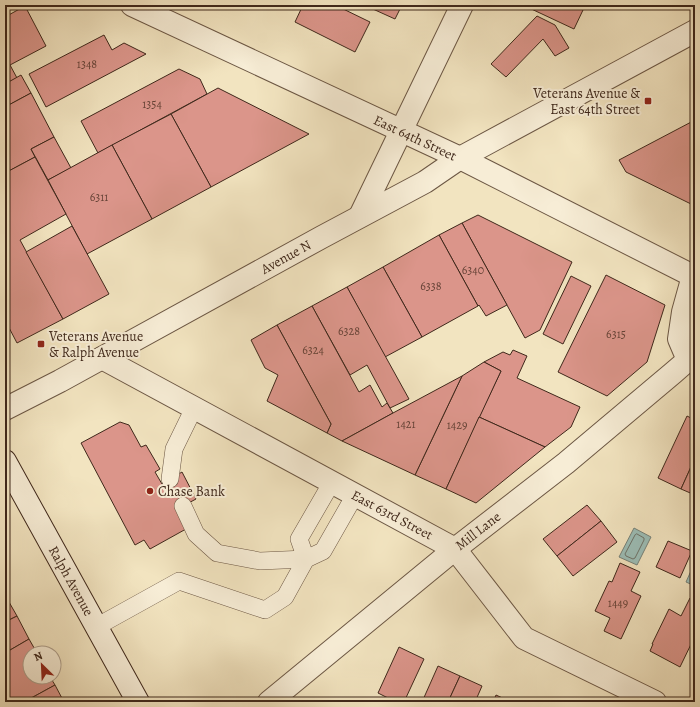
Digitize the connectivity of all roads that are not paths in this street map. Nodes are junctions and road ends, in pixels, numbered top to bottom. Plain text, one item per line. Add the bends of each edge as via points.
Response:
1 (132, 5) edge
2 (462, 5) edge
3 (695, 31) edge
4 (401, 131) junction
5 (460, 158) junction
6 (360, 216) junction
7 (694, 278) edge
8 (102, 358) junction
9 (693, 360) edge
10 (194, 408) junction
11 (5, 409) edge
12 (5, 461) edge
13 (170, 479) dead end
14 (332, 482) junction
15 (355, 495) junction
16 (183, 506) dead end
17 (455, 549) junction
18 (306, 559) junction
19 (96, 627) junction
20 (138, 702) edge
21 (269, 702) edge
22 (655, 702) edge

1 - 4 street, East 64th Street
2 - 4 street
3 - 5 street, Avenue N
4 - 5 street, East 64th Street
4 - 6 street
5 - 6 street, Avenue N via 425,182
5 - 7 street, East 64th Street
6 - 8 street, Avenue N
7 - 9 street, Mill Lane via 683,312 679,339
8 - 10 street, East 63rd Street
8 - 11 street, Avenue N
9 - 17 street, Mill Lane via 566,464
10 - 13 lane via 174,449
10 - 14 street, East 63rd Street
12 - 19 street, Ralph Avenue
14 - 15 street, East 63rd Street
14 - 18 lane via 299,539
15 - 17 street, East 63rd Street
15 - 18 lane via 323,551
16 - 18 lane via 196,534 217,552 260,561
17 - 21 street, Mill Lane
17 - 22 street, East 63rd Street via 524,638
18 - 19 lane via 285,597 264,610 179,581
19 - 20 street, Ralph Avenue

